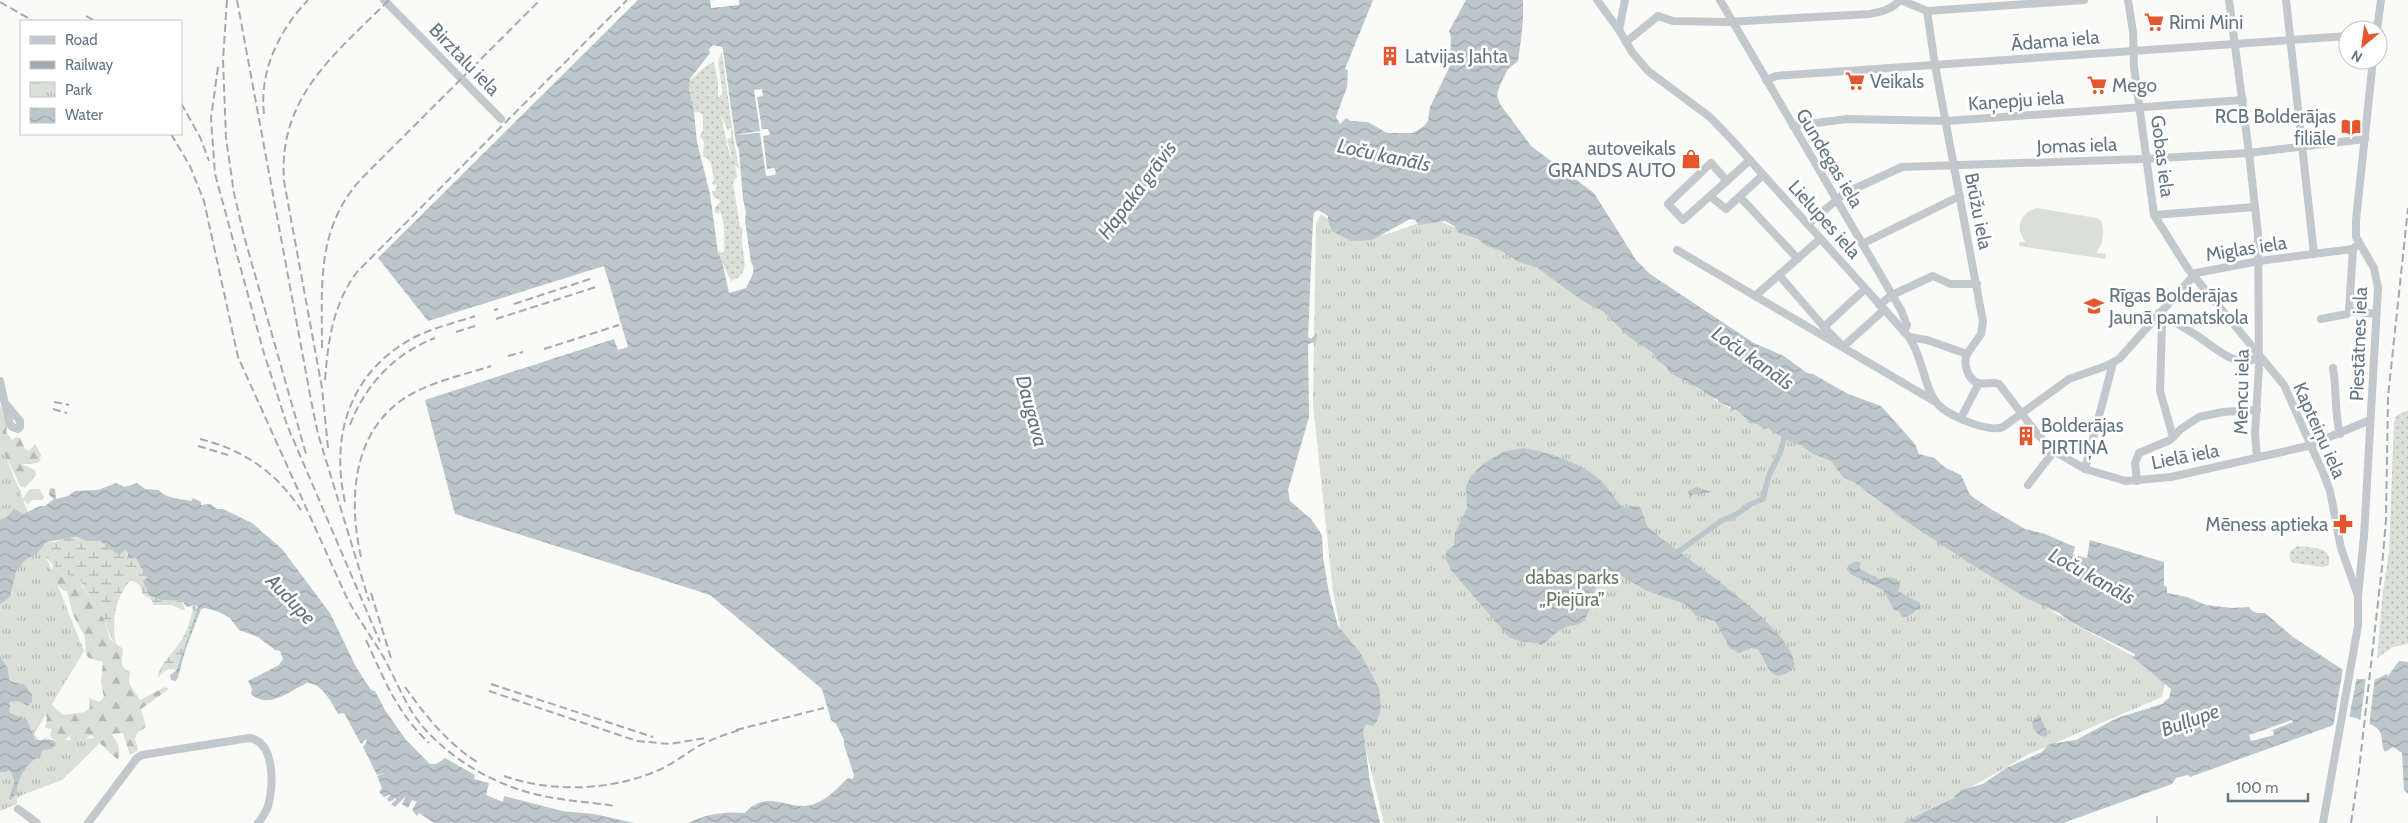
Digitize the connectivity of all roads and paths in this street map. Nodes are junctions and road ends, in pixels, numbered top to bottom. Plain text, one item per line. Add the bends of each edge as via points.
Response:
1 (384, 0) edge
2 (1597, 0) edge
3 (1625, 0) edge
4 (1720, 0) edge
5 (1901, 0) edge
6 (2084, 0) edge
7 (2128, 0) edge
8 (2228, 0) edge
9 (2286, 0) edge
10 (2381, 0) edge
11 (1928, 11) junction
12 (2378, 20) edge
13 (1732, 22) junction
14 (1619, 30) junction
15 (2338, 37) edge
16 (2291, 40) junction
17 (1626, 42) junction
18 (2235, 44) junction
19 (2132, 50) junction
20 (1935, 65) junction
21 (2373, 70) edge
22 (1766, 80) junction
23 (2243, 100) junction
24 (2140, 107) junction
25 (502, 119) dead end
26 (1946, 121) junction
27 (1793, 126) junction
28 (2365, 139) junction
29 (2302, 146) junction
30 (2249, 152) junction
31 (2146, 159) junction
32 (1750, 160) junction
33 (1954, 165) junction
34 (1763, 175) junction
35 (1727, 181) junction
36 (1710, 196) junction
37 (1960, 196) junction
38 (1740, 197) junction
39 (1836, 199) junction
40 (2256, 207) junction
41 (2154, 215) junction
42 (1808, 224) junction
43 (1820, 239) junction
44 (1862, 244) junction
45 (2356, 246) junction
46 (1677, 250) dead end
47 (2314, 254) junction
48 (1798, 259) junction
49 (2259, 261) junction
50 (1779, 275) junction
51 (2193, 276) junction
52 (1977, 284) junction
53 (1866, 289) junction
54 (1892, 295) junction
55 (1755, 296) junction
56 (1881, 307) junction
57 (1808, 309) junction
58 (2350, 311) junction
59 (2159, 313) junction
60 (2376, 314) junction
61 (2321, 319) dead end
62 (1796, 321) junction
63 (1824, 327) junction
64 (1907, 335) junction
65 (1841, 346) junction
66 (1967, 354) junction
67 (2258, 356) junction
68 (2113, 363) junction
69 (2333, 368) dead end
70 (0, 381) edge
71 (1979, 383) junction
72 (1936, 402) junction
73 (6, 404) dead end
74 (2257, 410) junction
75 (2021, 414) junction
76 (1961, 418) junction
77 (2370, 420) junction
78 (2340, 434) junction
79 (2173, 437) junction
80 (2311, 445) junction
81 (2054, 451) junction
82 (2257, 457) junction
83 (2085, 469) junction
84 (2137, 481) junction
85 (2028, 485) dead end
86 (2358, 596) junction
87 (18, 809) dead end
88 (37, 823) edge
89 (88, 823) edge
90 (258, 823) edge
91 (2323, 823) edge

1 - 25 street, Birztalu iela
2 - 14 street, Lielupes iela
3 - 14 street
4 - 13 street, Gundegas iela
5 - 11 street
5 - 13 street via 1878,13
6 - 11 street
7 - 19 street, Gobas iela
8 - 18 street, Mencu iela
9 - 16 street
10 - 12 street
11 - 20 street, Brūžu iela
13 - 17 street via 1680,21 1658,16
13 - 22 street, Gundegas iela
14 - 17 street, Lielupes iela
15 - 16 street, Ādama iela
16 - 18 street, Ādama iela
16 - 29 street
17 - 32 street, Lielupes iela via 1648,71 1710,117
18 - 19 street, Ādama iela
18 - 23 street, Mencu iela
19 - 20 street, Ādama iela
19 - 24 street, Gobas iela
20 - 22 street, Ādama iela via 1776,76
20 - 26 street, Brūžu iela
21 - 28 street
22 - 27 street, Gundegas iela
23 - 24 street, Kaņepju iela
23 - 30 street, Mencu iela
24 - 26 street, Kaņepju iela
24 - 31 street, Gobas iela
26 - 27 street, Kaņepju iela via 1847,119
26 - 33 street, Brūžu iela
27 - 39 street, Gundegas iela
28 - 29 street, Jomas iela
28 - 45 street
29 - 30 street, Jomas iela
29 - 47 street
30 - 31 street, Jomas iela
30 - 40 street, Mencu iela
31 - 33 street, Jomas iela
31 - 41 street, Gobas iela
32 - 34 street, Lielupes iela
32 - 35 street
33 - 37 street, Brūžu iela
33 - 39 street, Jomas iela via 1896,168
34 - 38 street
34 - 42 street, Lielupes iela
35 - 36 street
35 - 36 street via 1711,163 1668,204 1683,220
36 - 38 street via 1723,209
37 - 44 street
37 - 52 street, Brūžu iela
38 - 48 street
39 - 42 street, Jomas iela
39 - 44 street, Gundegas iela
40 - 41 street
40 - 49 street, Mencu iela
41 - 51 street, Gobas iela
42 - 43 street, Lielupes iela
43 - 48 street
43 - 53 street, Lielupes iela
44 - 54 street, Gundegas iela
45 - 47 street, Miglas iela
45 - 58 street
45 - 60 street, Piestātnes iela via 2374,268 2378,288
46 - 55 street
47 - 49 street, Miglas iela
48 - 50 street
49 - 51 street, Miglas iela via 2201,271
49 - 67 street, Mencu iela
50 - 55 street
50 - 57 street
51 - 59 street, Miglas iela
51 - 67 street, Kapteiņu iela
52 - 54 street via 1950,284 1932,276
52 - 66 street, Brūžu iela via 1982,329
53 - 56 street, Lielupes iela
53 - 63 street
54 - 56 street
54 - 64 street, Gundegas iela via 1907,325
55 - 62 street
56 - 64 street, Lielupes iela
56 - 65 street
57 - 62 street
57 - 63 street
58 - 60 street
58 - 61 street
59 - 67 street via 2222,354 2246,361
59 - 68 street, Miglas iela
59 - 79 street via 2162,324 2160,391
60 - 77 street, Piestātnes iela
62 - 65 street
63 - 65 street
64 - 66 street
64 - 72 street, Lielupes iela via 1920,356
65 - 72 street
66 - 71 street via 1968,373
67 - 74 street, Mencu iela
67 - 80 street, Kapteiņu iela via 2284,385
68 - 75 street, Miglas iela via 2068,379
68 - 83 street
69 - 78 street
70 - 73 street
71 - 75 street via 1999,384
71 - 76 street
72 - 76 street
74 - 79 street via 2199,417
74 - 82 street, Mencu iela
75 - 76 street via 1998,429 1984,428
75 - 81 street, Lielā iela
77 - 78 street, Lielā iela
77 - 86 street, Piestātnes iela
78 - 80 street, Lielā iela
79 - 84 street via 2139,452 2135,463
80 - 82 street, Lielā iela
80 - 86 street, Kapteiņu iela via 2330,491 2341,548
81 - 83 street, Lielā iela
81 - 85 street
82 - 84 street, Lielā iela via 2171,477
83 - 84 street, Lielā iela
86 - 91 street, Kapteiņu iela via 2358,626
87 - 88 street
89 - 90 street via 142,755 249,738 256,738 266,748 271,780 268,806

